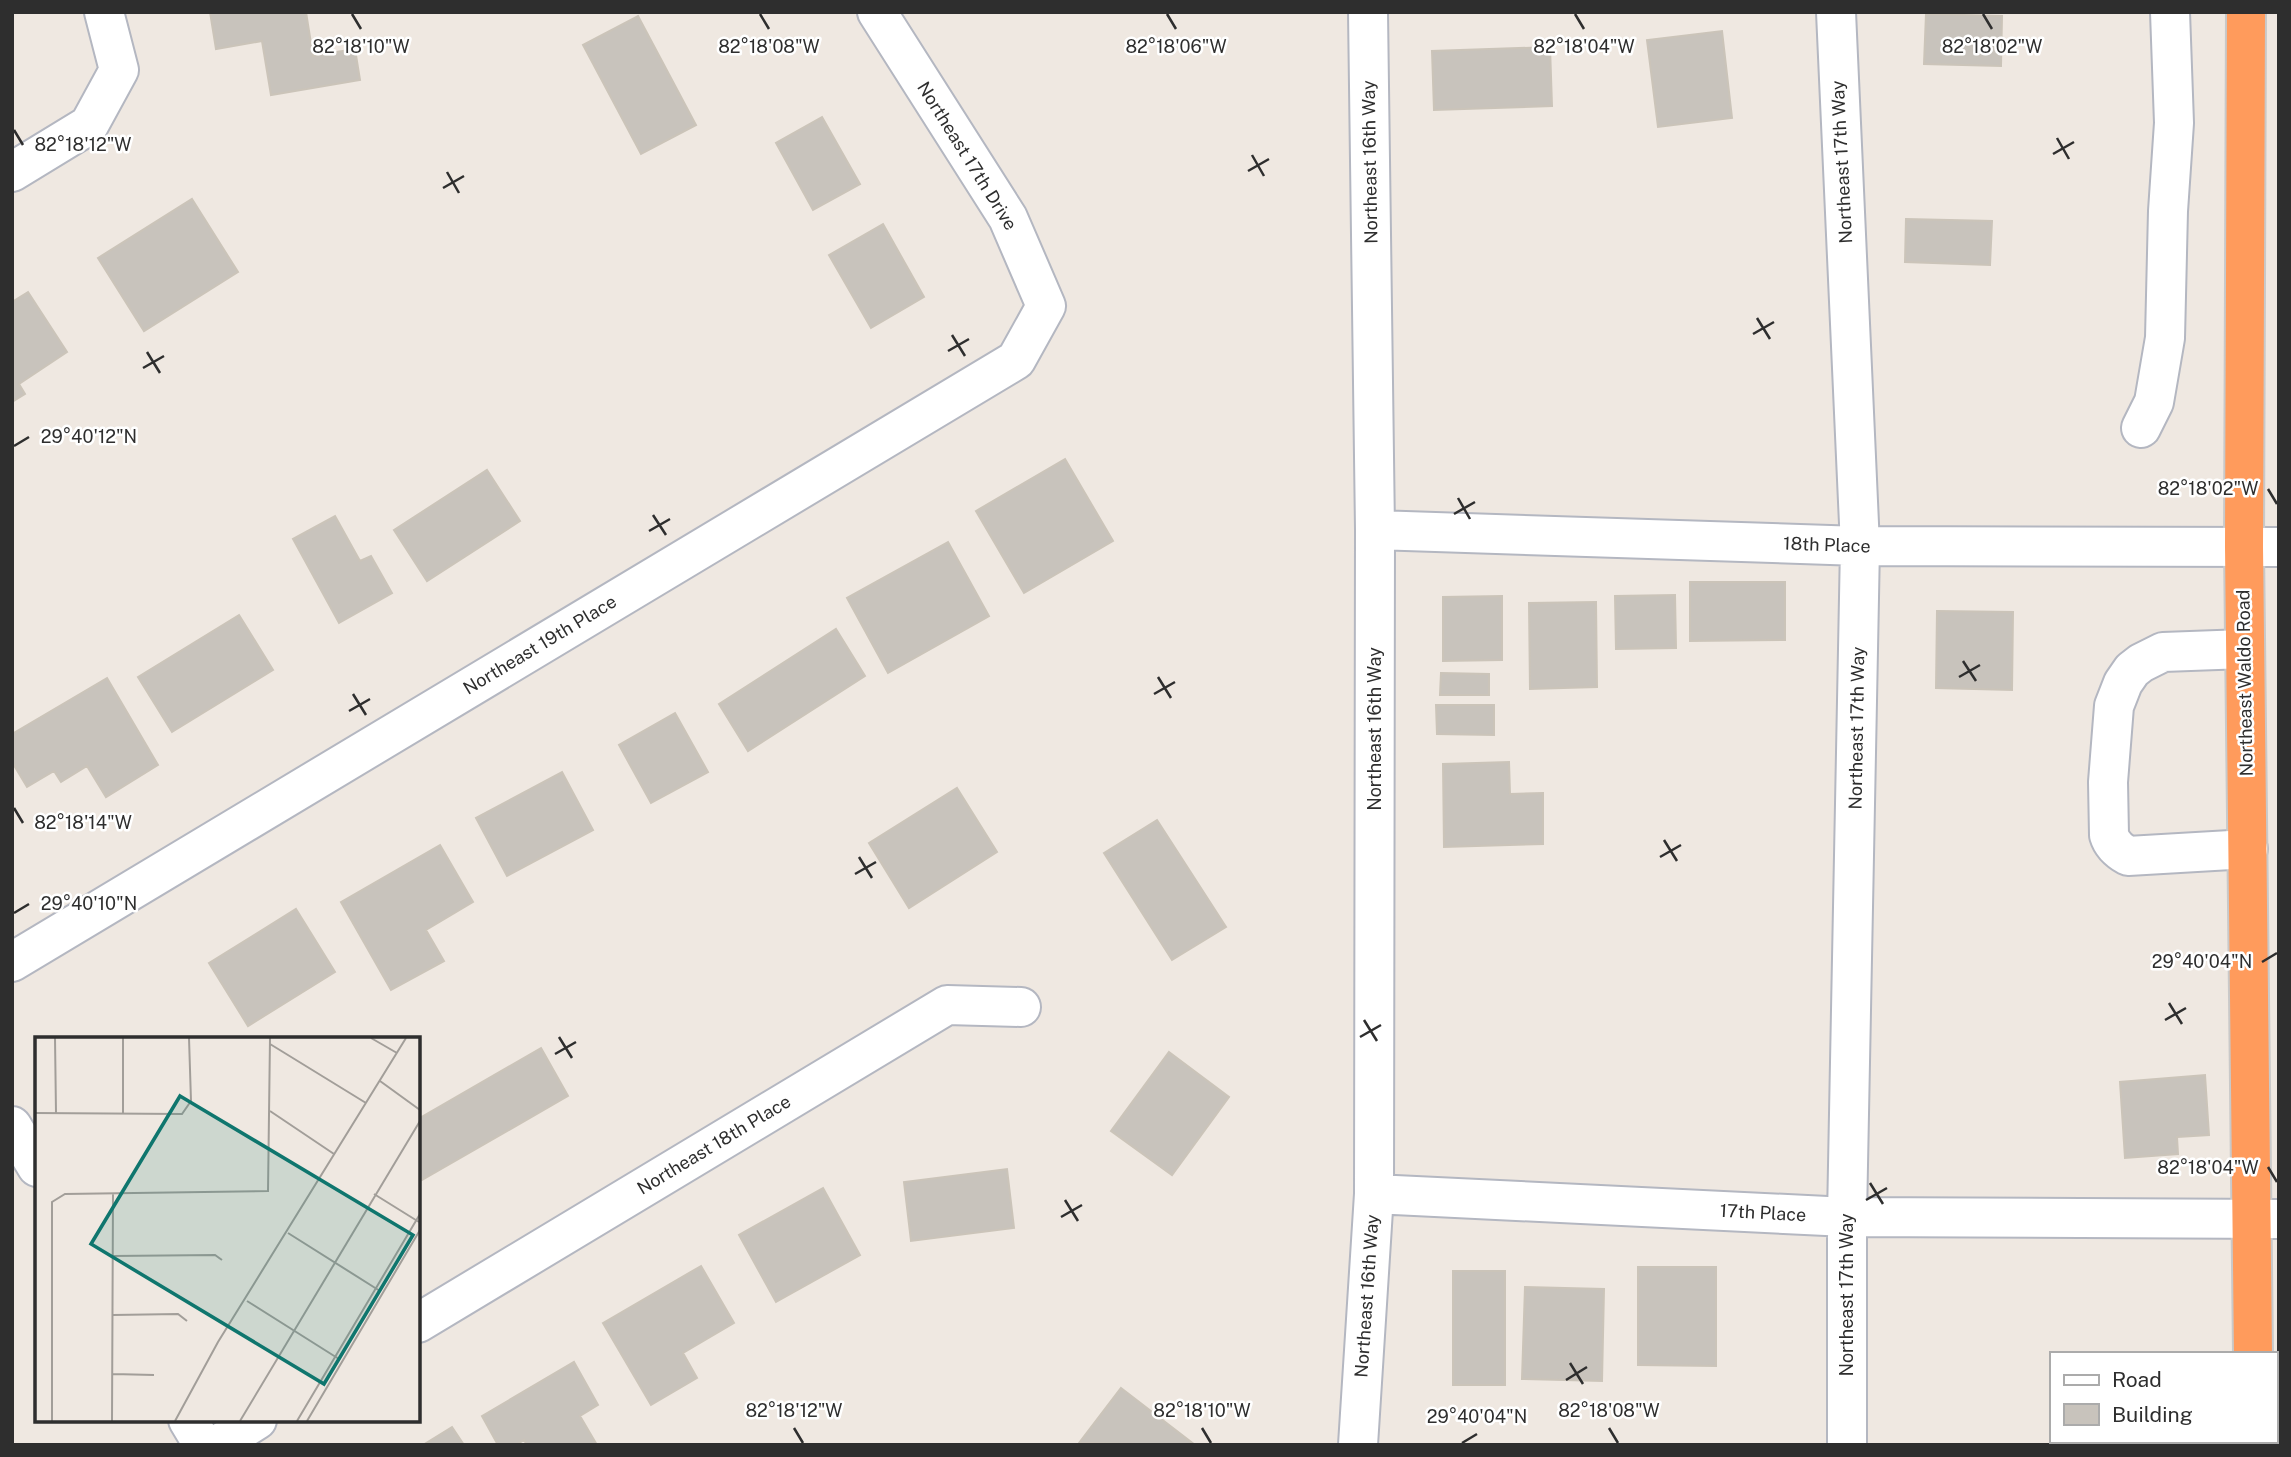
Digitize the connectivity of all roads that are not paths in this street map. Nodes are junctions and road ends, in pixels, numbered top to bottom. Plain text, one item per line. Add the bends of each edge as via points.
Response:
1 (104, 12) edge
2 (877, 12) edge
3 (1368, 12) edge
4 (1836, 12) edge
5 (2170, 12) edge
6 (2246, 12) edge
7 (12, 172) edge
8 (1046, 306) joint
9 (2141, 428) dead end
10 (1375, 530) junction
11 (1860, 546) junction
12 (2261, 547) edge
13 (2245, 649) junction
14 (2248, 849) junction
15 (12, 962) edge
16 (1021, 1007) dead end
17 (12, 1126) edge
18 (35, 1164) edge
19 (1374, 1194) junction
20 (1847, 1217) junction
21 (2266, 1219) edge
22 (420, 1322) edge
23 (2253, 1352) edge
24 (189, 1422) edge
25 (254, 1422) edge
26 (203, 1445) edge
27 (217, 1445) edge
28 (1358, 1445) edge
29 (1847, 1445) edge

1 - 7 street via 119,71 89,125
2 - 8 street, Northeast 17th Drive via 1008,218
3 - 10 street, Northeast 16th Way
4 - 11 street, Northeast 17th Way
5 - 9 street via 2174,123 2165,338 2154,402
6 - 12 highway, Northeast Waldo Road
8 - 15 street, Northeast 19th Place via 1016,360
10 - 11 street, 18th Place
10 - 19 street, Northeast 16th Way
11 - 12 street, 18th Place
11 - 20 street, Northeast 17th Way
12 - 13 highway, Northeast Waldo Road
13 - 14 highway, Northeast Waldo Road
13 - 14 street via 2163,652 2132,670 2114,706 2108,782 2109,835 2128,856
14 - 21 highway, Northeast Waldo Road
16 - 22 street, Northeast 18th Place via 947,1005
17 - 18 street
19 - 20 street, 17th Place
19 - 28 street, Northeast 16th Way
20 - 21 street, 17th Place
20 - 29 street, Northeast 17th Way
21 - 23 highway, Northeast Waldo Road
24 - 26 street
25 - 27 street

